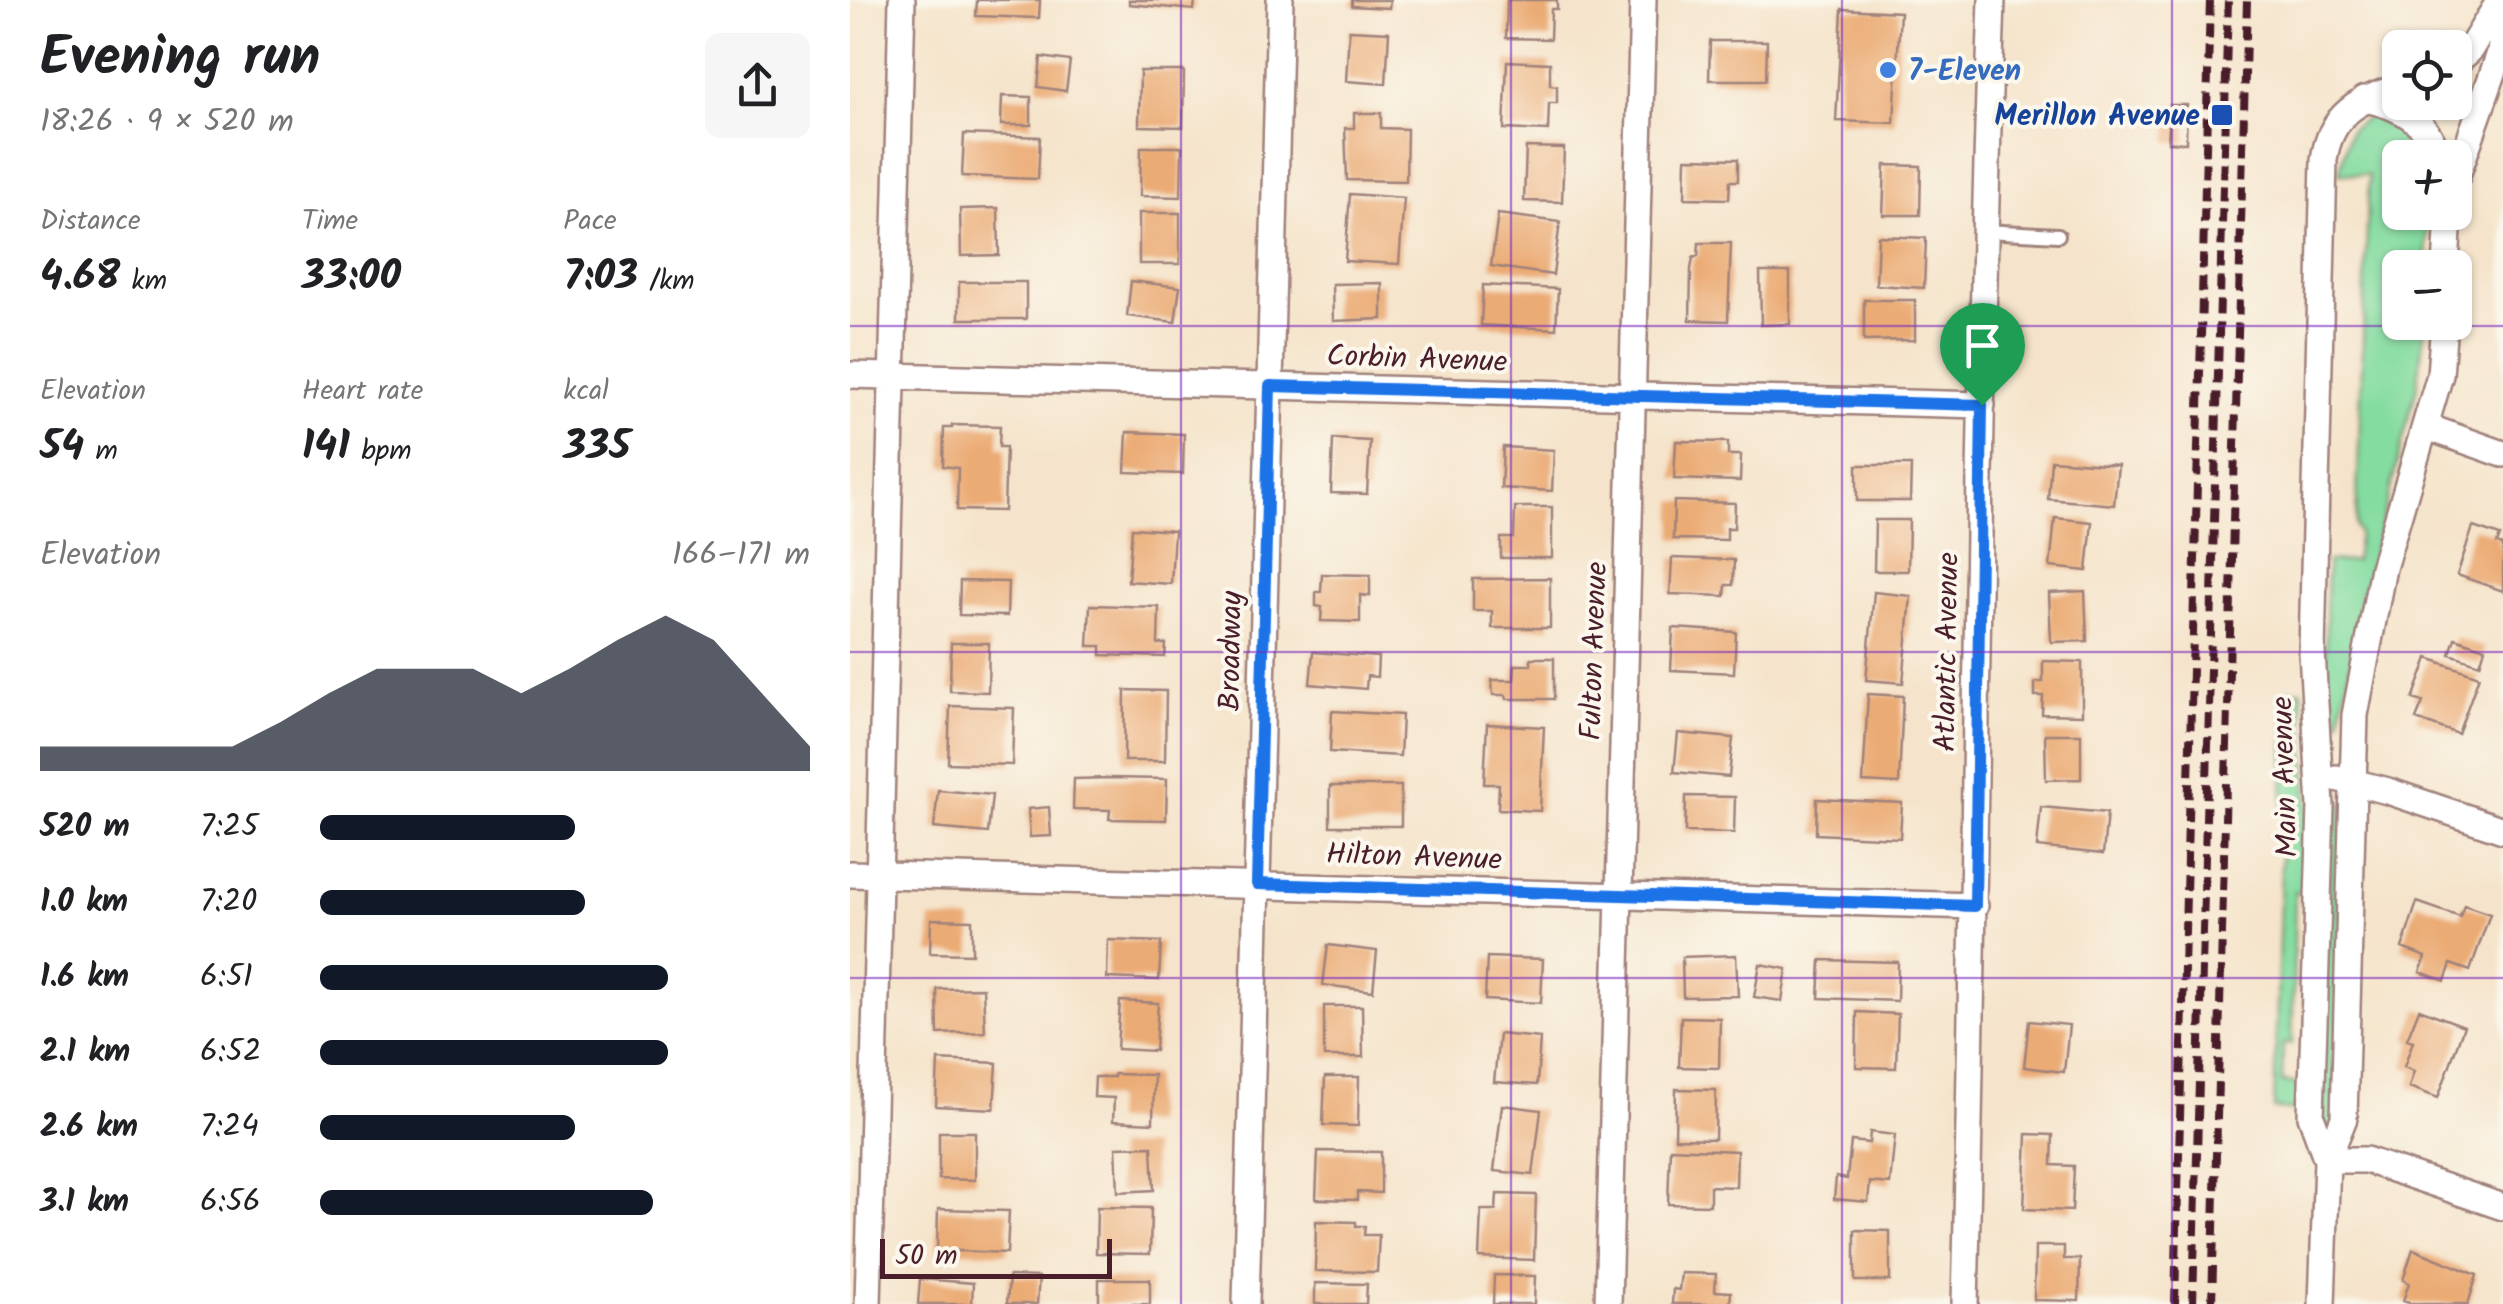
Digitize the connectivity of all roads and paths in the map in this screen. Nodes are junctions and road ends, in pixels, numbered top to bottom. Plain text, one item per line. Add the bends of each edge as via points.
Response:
1 (902, 0) edge
2 (1280, 0) edge
3 (1643, 0) edge
4 (1992, 0) edge
5 (2500, 0) edge
6 (2503, 26) edge
7 (2472, 45) edge
8 (2382, 93) edge
9 (2364, 99) junction
10 (2432, 140) edge
11 (2469, 140) edge
12 (1984, 231) junction
13 (2058, 235) dead end
14 (2443, 340) edge
15 (850, 375) edge
16 (892, 376) junction
17 (1270, 386) junction
18 (1632, 397) junction
19 (1982, 405) junction
20 (2427, 427) junction
21 (2503, 454) edge
22 (2320, 776) junction
23 (2353, 781) junction
24 (2503, 830) edge
25 (850, 874) edge
26 (879, 874) junction
27 (1257, 884) junction
28 (1619, 894) junction
29 (1975, 906) junction
30 (2327, 1160) junction
31 (2503, 1206) edge
32 (868, 1304) edge
33 (1246, 1304) edge
34 (1608, 1304) edge
35 (1965, 1304) edge
36 (2322, 1304) edge

1 - 16 street
2 - 17 street, Broadway
3 - 18 street, Fulton Avenue
4 - 12 street, Atlantic Avenue
5 - 7 street
6 - 11 street
8 - 9 street
9 - 10 street via 2389,104 2420,123
9 - 22 street, Main Avenue via 2343,113 2326,148 2312,652
12 - 13 lane
12 - 19 street, Atlantic Avenue
14 - 20 street
15 - 16 street, Corbin Avenue
16 - 17 street, Corbin Avenue
16 - 26 street
17 - 18 street, Corbin Avenue
17 - 27 street, Broadway
18 - 19 street, Corbin Avenue
18 - 28 street, Fulton Avenue
19 - 29 street, Atlantic Avenue
20 - 21 street
20 - 23 street, Main Avenue via 2373,612 2355,715
22 - 23 street
22 - 30 street, Main Avenue via 2312,1116
23 - 24 street
23 - 30 street, Main Avenue via 2344,1118
25 - 26 street, Hilton Avenue
26 - 27 street, Hilton Avenue
26 - 32 street
27 - 28 street, Hilton Avenue
27 - 33 street, Broadway
28 - 29 street, Hilton Avenue
28 - 34 street, Fulton Avenue
29 - 35 street, Atlantic Avenue
30 - 31 street via 2366,1160
30 - 36 street, Main Avenue

